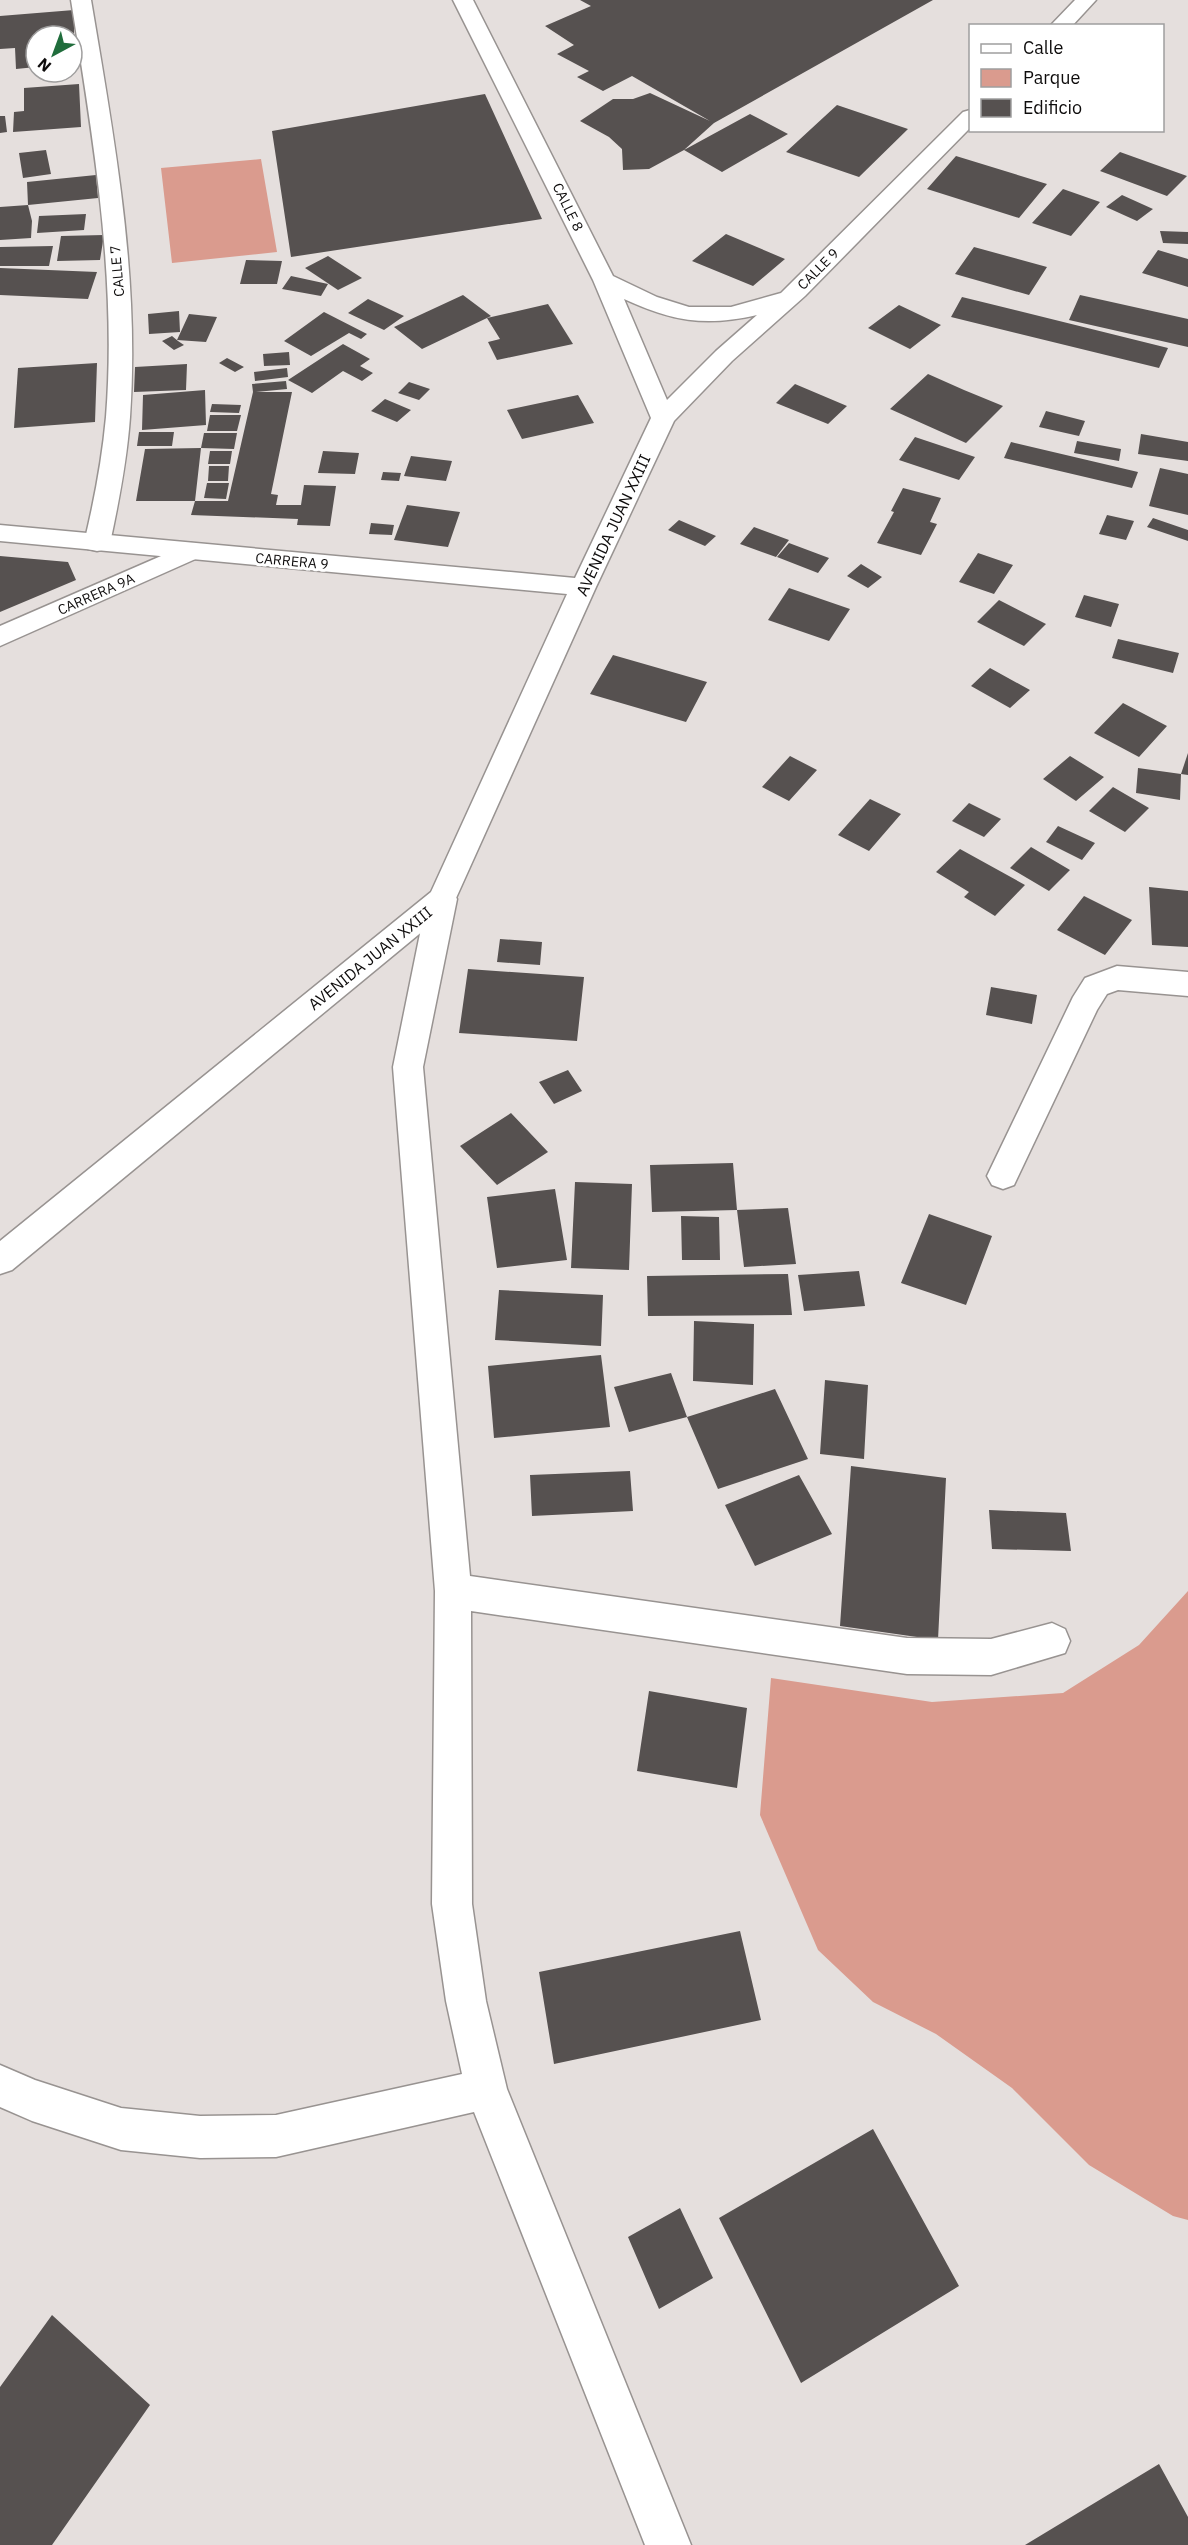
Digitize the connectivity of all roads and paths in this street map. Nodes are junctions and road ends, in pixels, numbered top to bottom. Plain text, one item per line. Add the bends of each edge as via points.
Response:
1 (81, 0) edge
2 (463, 0) edge
3 (1086, 0) edge
4 (1062, 24) edge
5 (969, 117) edge
6 (604, 280) junction
7 (797, 291) junction
8 (663, 418) junction
9 (0, 533) edge
10 (97, 543) junction
11 (191, 552) junction
12 (583, 587) junction
13 (0, 637) edge
14 (442, 899) junction
15 (1188, 984) edge
16 (1003, 1176) dead end
17 (0, 1260) edge
18 (453, 1591) junction
19 (1052, 1641) dead end
20 (0, 2086) edge
21 (486, 2089) junction
22 (668, 2545) edge

1 - 10 street, CALLE 7 via 120,309 119,401 108,494
2 - 6 street, CALLE 8
3 - 4 street
5 - 7 street, CALLE 9
6 - 7 street via 650,303 698,317 732,315
6 - 8 street, CALLE 8
7 - 8 street, CALLE 9 via 724,356
8 - 12 street, AVENIDA JUAN XXIII
9 - 10 street, CARRERA 9
10 - 11 street, CARRERA 9
11 - 12 street, CARRERA 9
11 - 13 street, CARRERA 9A
12 - 14 street, AVENIDA JUAN XXIII
14 - 17 street, AVENIDA JUAN XXIII
14 - 18 street via 408,1067
15 - 16 street via 1117,978 1096,986
18 - 19 street via 907,1656 991,1657
18 - 21 street via 452,1904 466,2001
20 - 21 street via 121,2129 200,2137 276,2136
21 - 22 street

